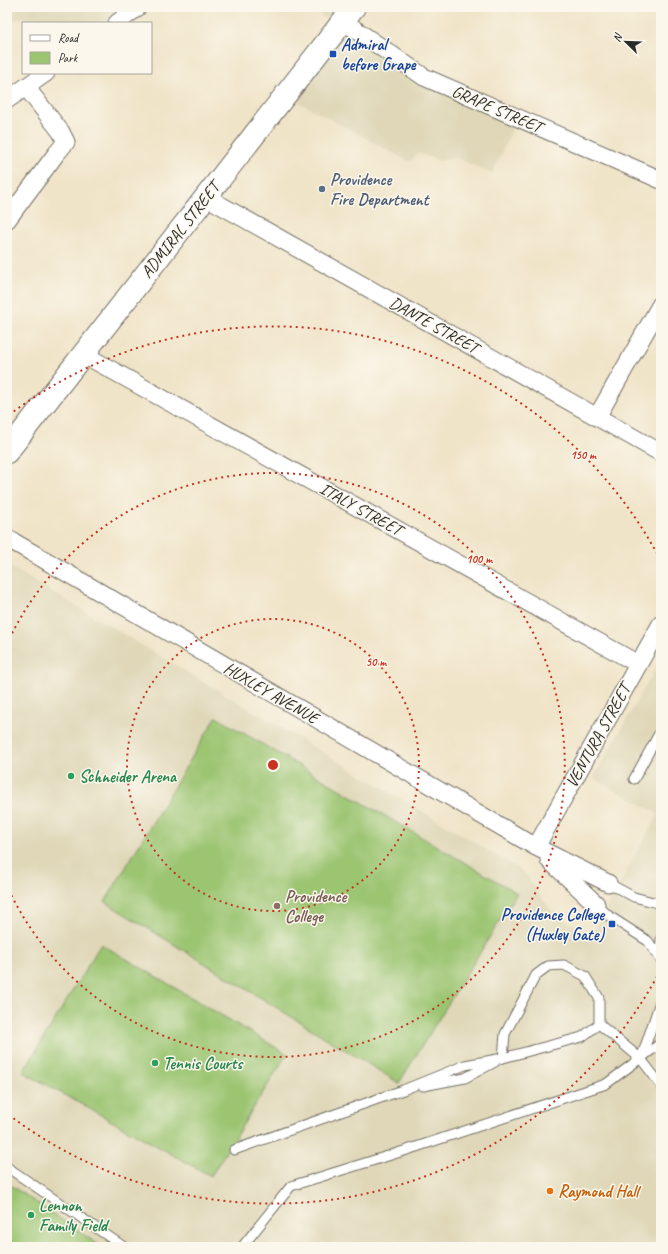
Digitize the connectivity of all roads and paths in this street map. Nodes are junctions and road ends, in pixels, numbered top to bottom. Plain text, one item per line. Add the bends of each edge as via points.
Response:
1 (138, 7) edge
2 (348, 14) edge
3 (118, 22) edge
4 (45, 74) edge
5 (26, 87) junction
6 (7, 100) edge
7 (661, 180) edge
8 (206, 196) junction
9 (7, 220) edge
10 (661, 304) edge
11 (83, 354) junction
12 (597, 417) junction
13 (7, 452) edge
14 (661, 453) edge
15 (7, 538) edge
16 (661, 624) edge
17 (638, 664) junction
18 (661, 730) edge
19 (658, 744) edge
20 (634, 779) dead end
21 (536, 847) junction
22 (608, 883) joint
23 (596, 904) joint
24 (661, 904) edge
25 (661, 938) edge
26 (660, 958) edge
27 (661, 999) edge
28 (599, 1024) junction
29 (661, 1043) edge
30 (504, 1058) junction
31 (641, 1059) junction
32 (661, 1085) edge
33 (234, 1150) dead end
34 (7, 1167) edge
35 (124, 1247) edge
36 (242, 1247) edge

1 - 3 street
2 - 7 street, GRAPE STREET via 424,77
2 - 8 main road, ADMIRAL STREET
4 - 5 street
5 - 6 street
5 - 9 street via 66,142
8 - 11 main road, ADMIRAL STREET
8 - 12 street, DANTE STREET
10 - 12 street
11 - 13 main road, ADMIRAL STREET
11 - 17 street, ITALY STREET
12 - 14 street, DANTE STREET
15 - 21 street, HUXLEY AVENUE
16 - 17 street, VENTURA STREET
17 - 21 street, VENTURA STREET
18 - 19 lane
19 - 20 lane
21 - 22 street, HUXLEY AVENUE
21 - 23 street, HUXLEY AVENUE
22 - 24 lane via 634,897
23 - 26 lane via 614,919 642,936
25 - 26 lane
27 - 31 lane
28 - 30 lane via 582,1037
28 - 30 lane via 599,998 585,976 564,965 548,966 536,975 505,1034
28 - 31 lane
29 - 31 lane
30 - 33 lane via 465,1065 403,1090
31 - 32 lane
31 - 36 lane via 606,1084 291,1186
34 - 35 lane

